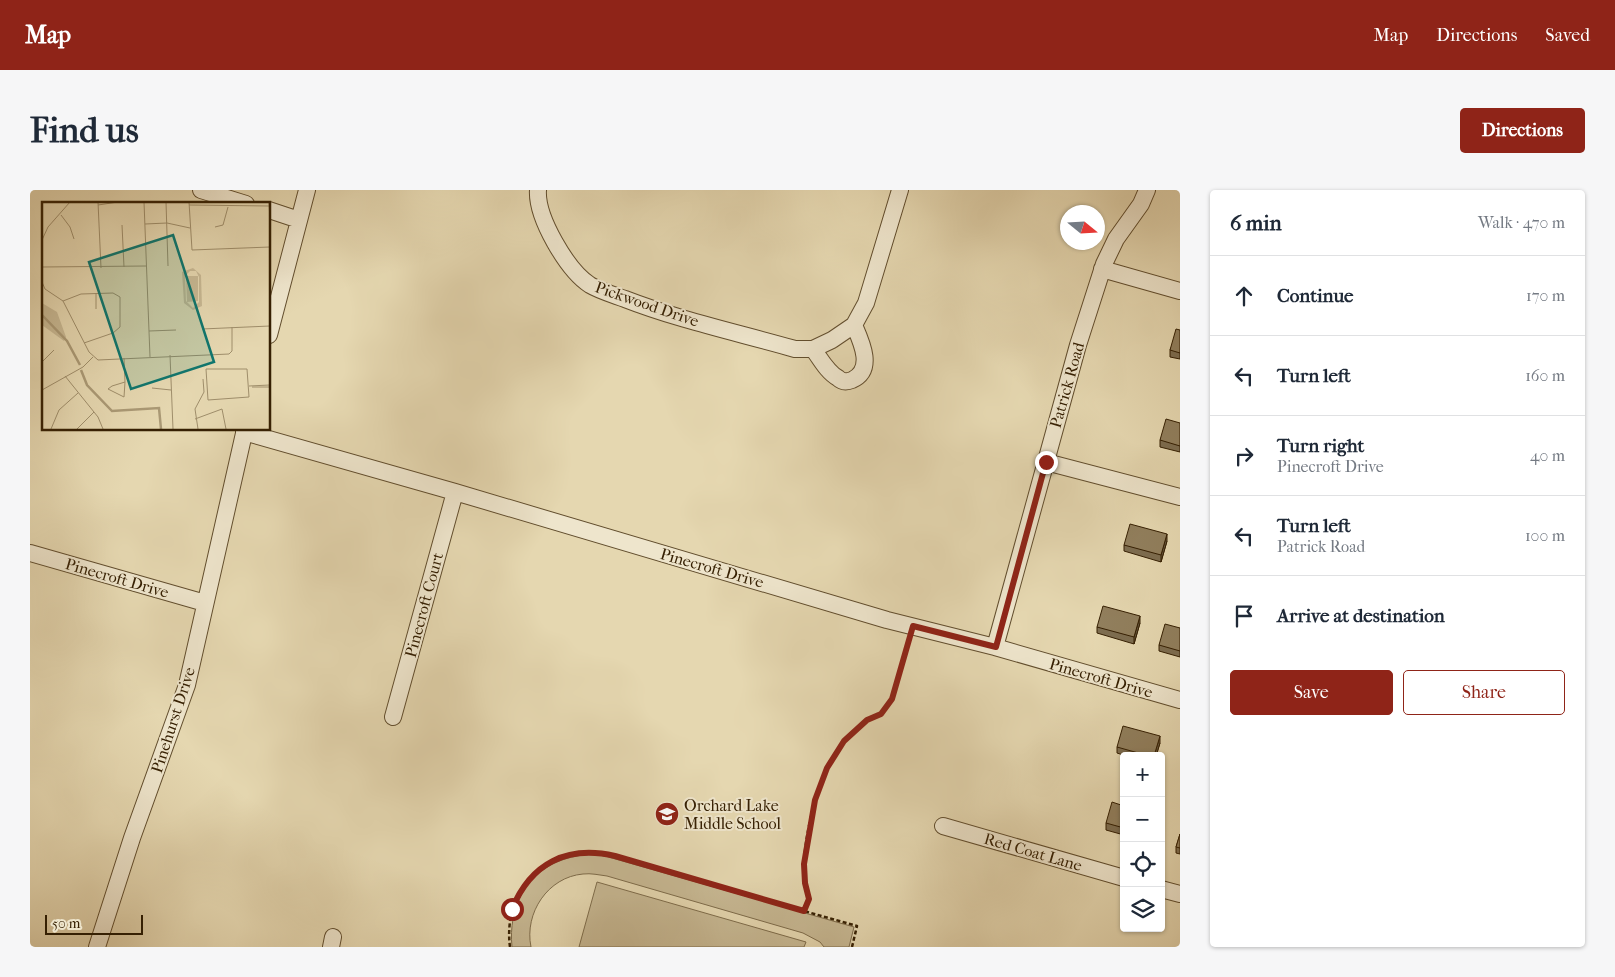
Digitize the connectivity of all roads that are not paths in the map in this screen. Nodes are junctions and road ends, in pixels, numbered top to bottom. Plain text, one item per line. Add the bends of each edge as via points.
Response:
1 (200, 190) edge
2 (307, 190) edge
3 (538, 190) edge
4 (900, 190) edge
5 (1147, 190) edge
6 (239, 202) edge
7 (270, 210) edge
8 (299, 220) junction
9 (1102, 269) junction
10 (1180, 291) edge
11 (854, 325) junction
12 (270, 331) edge
13 (813, 348) junction
14 (245, 430) edge
15 (1046, 462) junction
16 (455, 492) junction
17 (1180, 497) edge
18 (30, 553) edge
19 (205, 603) junction
20 (996, 647) junction
21 (1180, 700) edge
22 (393, 717) dead end
23 (942, 826) dead end
24 (1120, 877) edge
25 (1165, 890) edge
26 (1180, 894) edge
27 (97, 947) edge

1 - 6 street
2 - 8 street
3 - 13 street, Pickwood Drive via 549,233 571,268 590,285 642,305 795,349
4 - 11 street, Pickwood Drive via 866,303
5 - 9 street, Patrick Road via 1116,239
7 - 8 street
8 - 12 street
9 - 10 street
9 - 15 street, Patrick Road
11 - 13 street, Pickwood Drive
11 - 13 street via 865,362 862,372 854,379 846,382 838,379
14 - 16 street, Pinecroft Drive
14 - 19 street, Pinehurst Drive
15 - 17 street
15 - 20 street, Patrick Road
16 - 20 street, Pinecroft Drive via 913,626
16 - 22 street, Pinecroft Court
18 - 19 street, Pinecroft Drive
19 - 27 street, Pinehurst Drive via 187,685
20 - 21 street, Pinecroft Drive
23 - 24 street, Red Coat Lane
25 - 26 street

